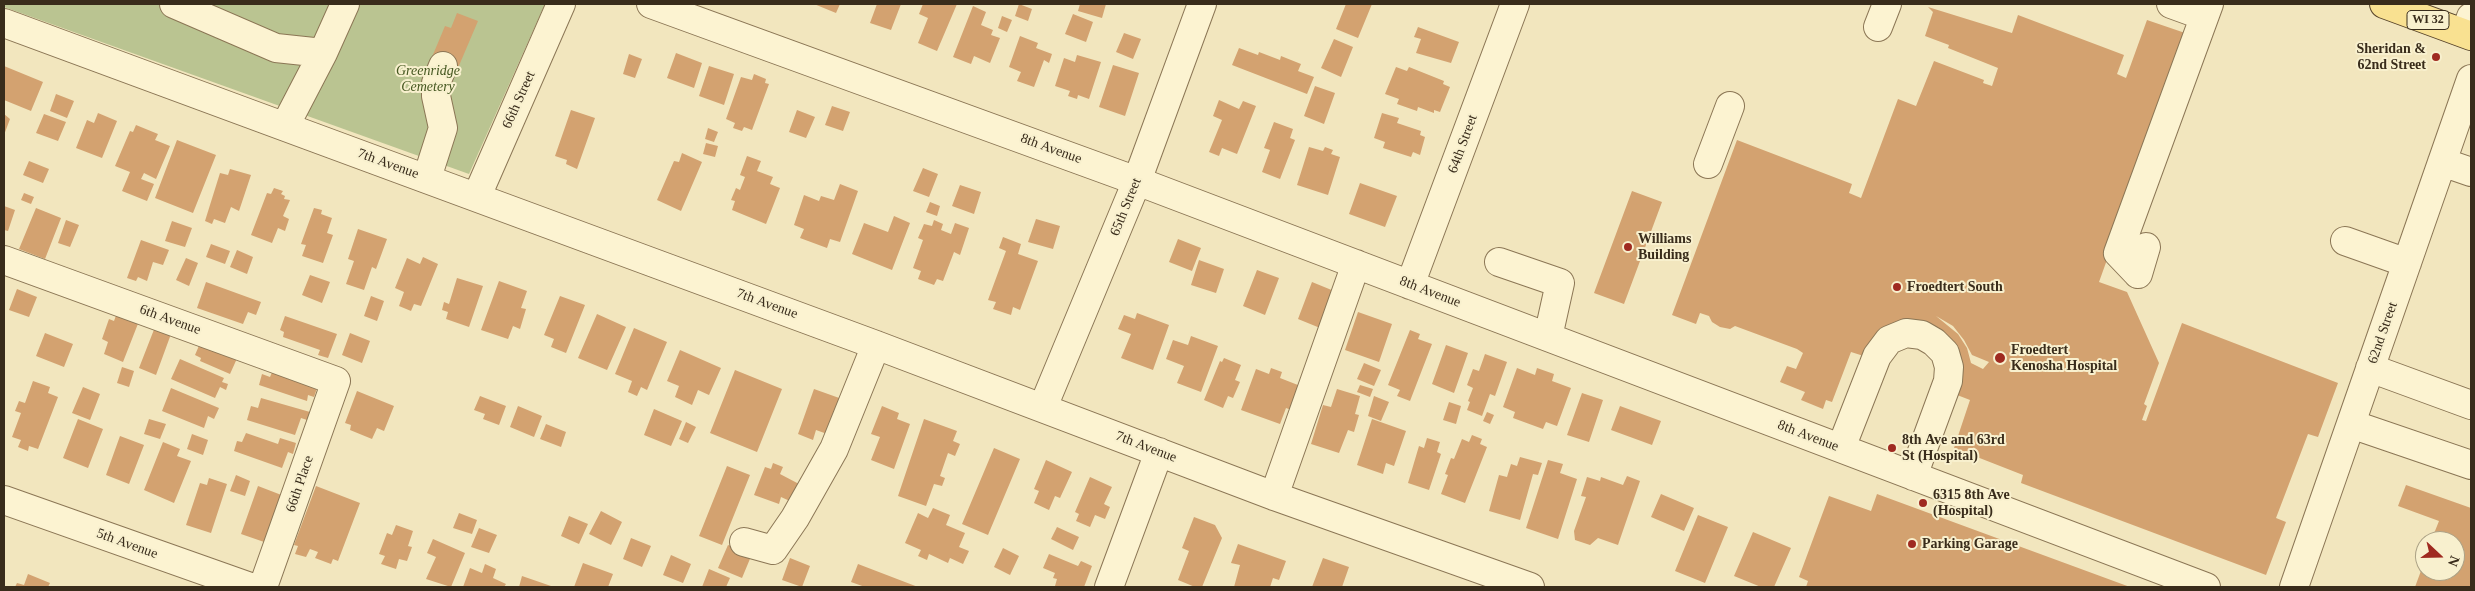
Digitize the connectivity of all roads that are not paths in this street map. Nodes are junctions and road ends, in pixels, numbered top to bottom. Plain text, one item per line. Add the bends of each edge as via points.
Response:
1 (174, 4) edge
2 (345, 4) edge
3 (562, 4) edge
4 (651, 4) edge
5 (1202, 4) edge
6 (1515, 4) edge
7 (2171, 4) edge
8 (2384, 4) edge
9 (2206, 10) edge
10 (216, 13) edge
11 (4, 23) edge
12 (2469, 29) edge
13 (323, 53) junction
14 (443, 66) dead end
15 (2471, 78) edge
16 (1730, 106) dead end
17 (285, 126) junction
18 (2442, 162) junction
19 (1708, 164) dead end
20 (2471, 172) edge
21 (427, 178) junction
22 (1137, 181) junction
23 (477, 196) junction
24 (2345, 241) dead end
25 (2146, 247) dead end
26 (4, 260) edge
27 (1498, 262) dead end
28 (2407, 263) junction
29 (1356, 264) junction
30 (1410, 284) junction
31 (1548, 337) junction
32 (876, 345) junction
33 (2370, 368) junction
34 (336, 381) joint
35 (2471, 405) edge
36 (1043, 407) junction
37 (2351, 424) junction
38 (1841, 448) junction
39 (1159, 452) junction
40 (2471, 465) edge
41 (1913, 476) junction
42 (1274, 496) junction
43 (4, 500) edge
44 (744, 542) dead end
45 (250, 587) edge
46 (263, 587) edge
47 (1109, 587) edge
48 (1530, 587) edge
49 (2206, 587) edge
50 (2294, 587) edge

1 - 10 street
2 - 13 street
3 - 23 street, 66th Street
4 - 22 street, 8th Avenue
5 - 22 street, 65th Street
6 - 30 street, 64th Street
7 - 9 street
8 - 12 main road, WI 32
9 - 25 street via 2118,253 2138,274
10 - 13 street via 276,48
11 - 17 street, 7th Avenue
13 - 17 street
14 - 21 street via 436,83 443,128
15 - 18 street, 62nd Street
16 - 19 street
17 - 21 street, 7th Avenue
18 - 20 street
18 - 28 street, 62nd Street
21 - 23 street, 7th Avenue
22 - 29 street, 8th Avenue
22 - 36 street, 65th Street
23 - 32 street, 7th Avenue
24 - 28 street
26 - 34 street, 6th Avenue
27 - 31 street via 1560,282
28 - 33 street, 62nd Street
29 - 30 street, 8th Avenue
29 - 42 street
30 - 31 street, 8th Avenue
31 - 38 street, 8th Avenue
32 - 36 street, 7th Avenue
32 - 44 street via 834,449 796,518 773,550
33 - 35 street
33 - 37 street, 62nd Street
34 - 46 street, 66th Place
36 - 39 street, 7th Avenue
37 - 40 street
37 - 50 street, 62nd Street
38 - 41 street, 8th Avenue
38 - 41 street via 1877,356 1889,340 1906,333 1922,335 1945,353 1949,367 1948,381
39 - 42 street, 7th Avenue
39 - 47 street
41 - 49 street, 8th Avenue
42 - 48 street, 7th Avenue
43 - 45 street, 5th Avenue

